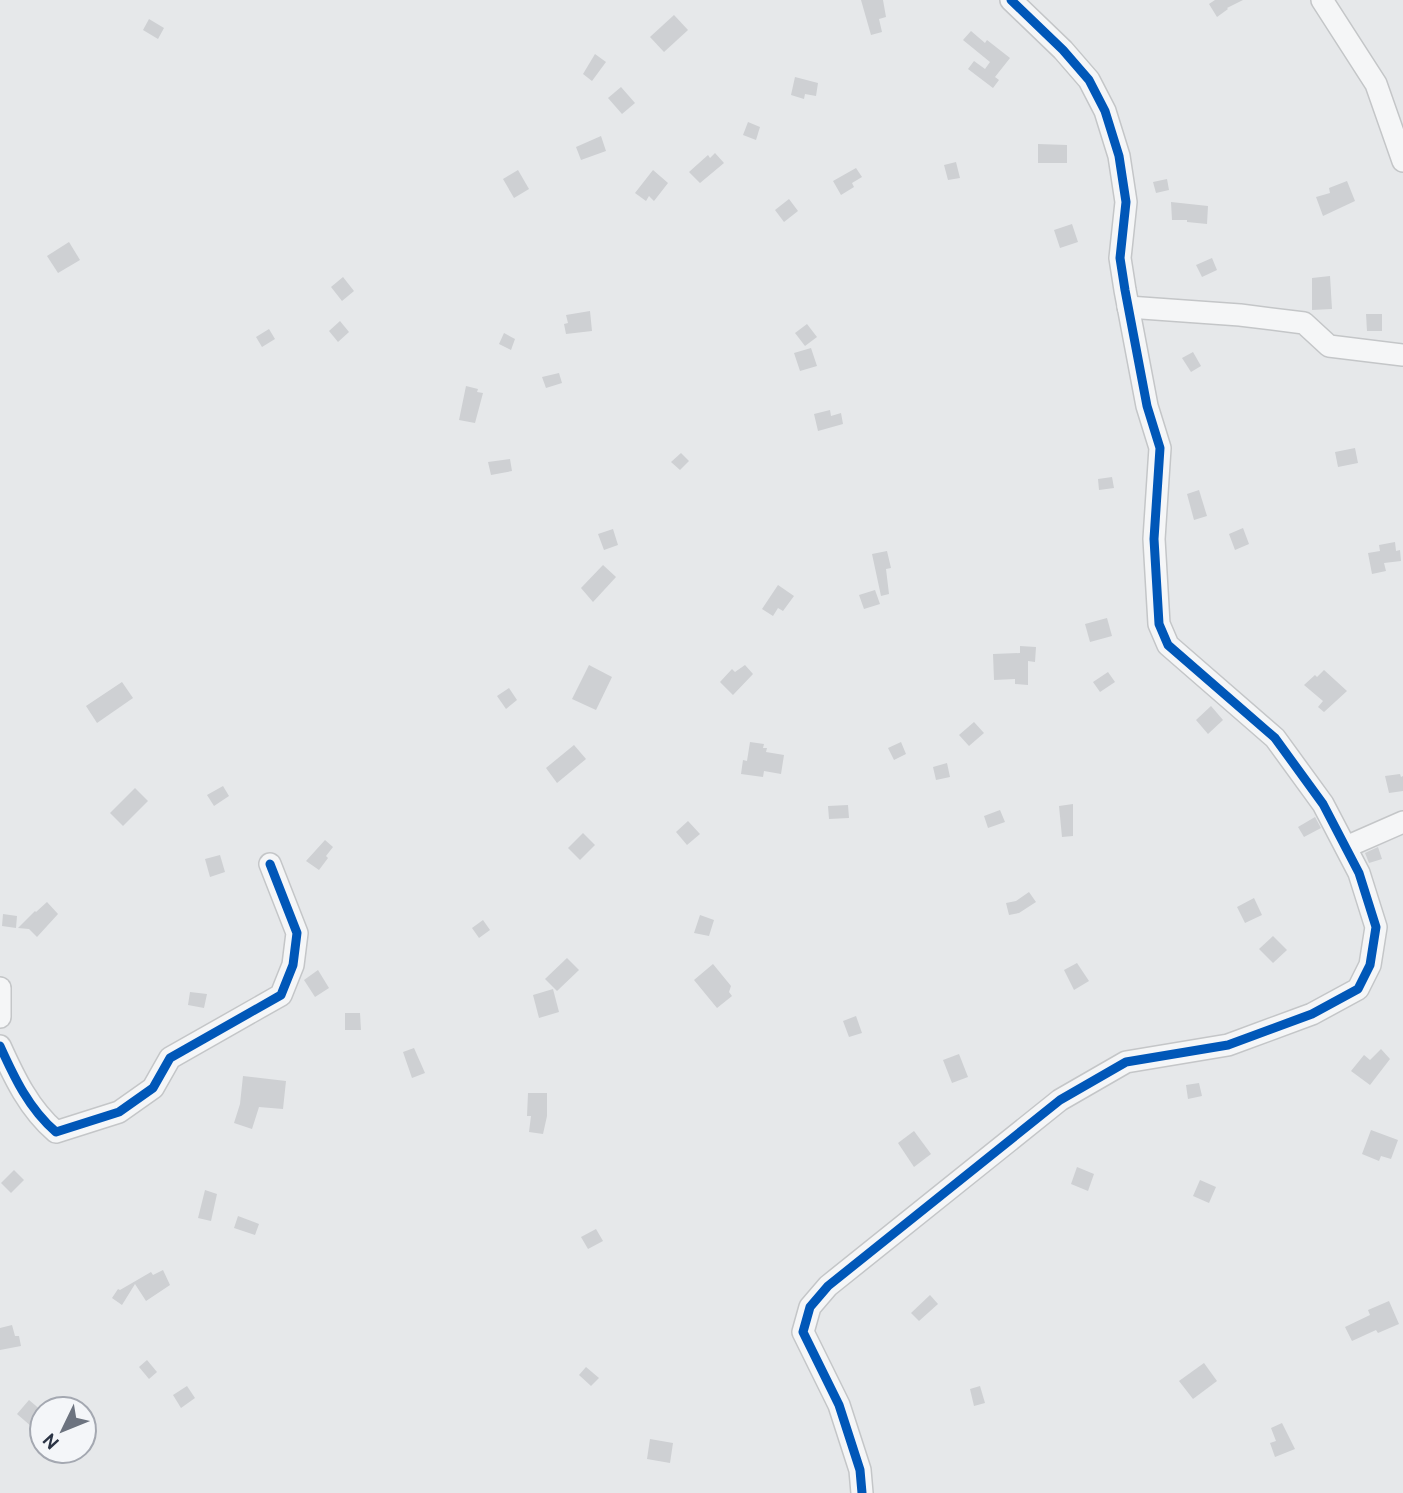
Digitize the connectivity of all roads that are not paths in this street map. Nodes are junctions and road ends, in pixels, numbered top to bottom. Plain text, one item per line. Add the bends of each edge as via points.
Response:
1 (1011, 0) edge
2 (1322, 0) edge
3 (1403, 161) edge
4 (1128, 307) junction
5 (1403, 355) edge
6 (1403, 821) edge
7 (1346, 847) junction
8 (270, 864) dead end
9 (0, 988) edge
10 (0, 1017) edge
11 (0, 1046) edge
12 (862, 1493) edge

1 - 4 street via 1089,80 1105,111 1119,156 1126,202 1121,258
2 - 3 street via 1376,84
4 - 5 street via 1304,323 1329,346
4 - 7 street via 1160,448 1154,539 1159,625 1168,645 1275,737 1323,804
6 - 7 street
7 - 12 street via 1376,927 1370,965 1358,989 1312,1014 1228,1045 1126,1062 1060,1100 828,1286 810,1307 803,1332 839,1405 860,1469
8 - 11 street via 297,933 293,965 281,995 170,1058 153,1088 119,1112 56,1132 42,1120 16,1081
9 - 10 street

